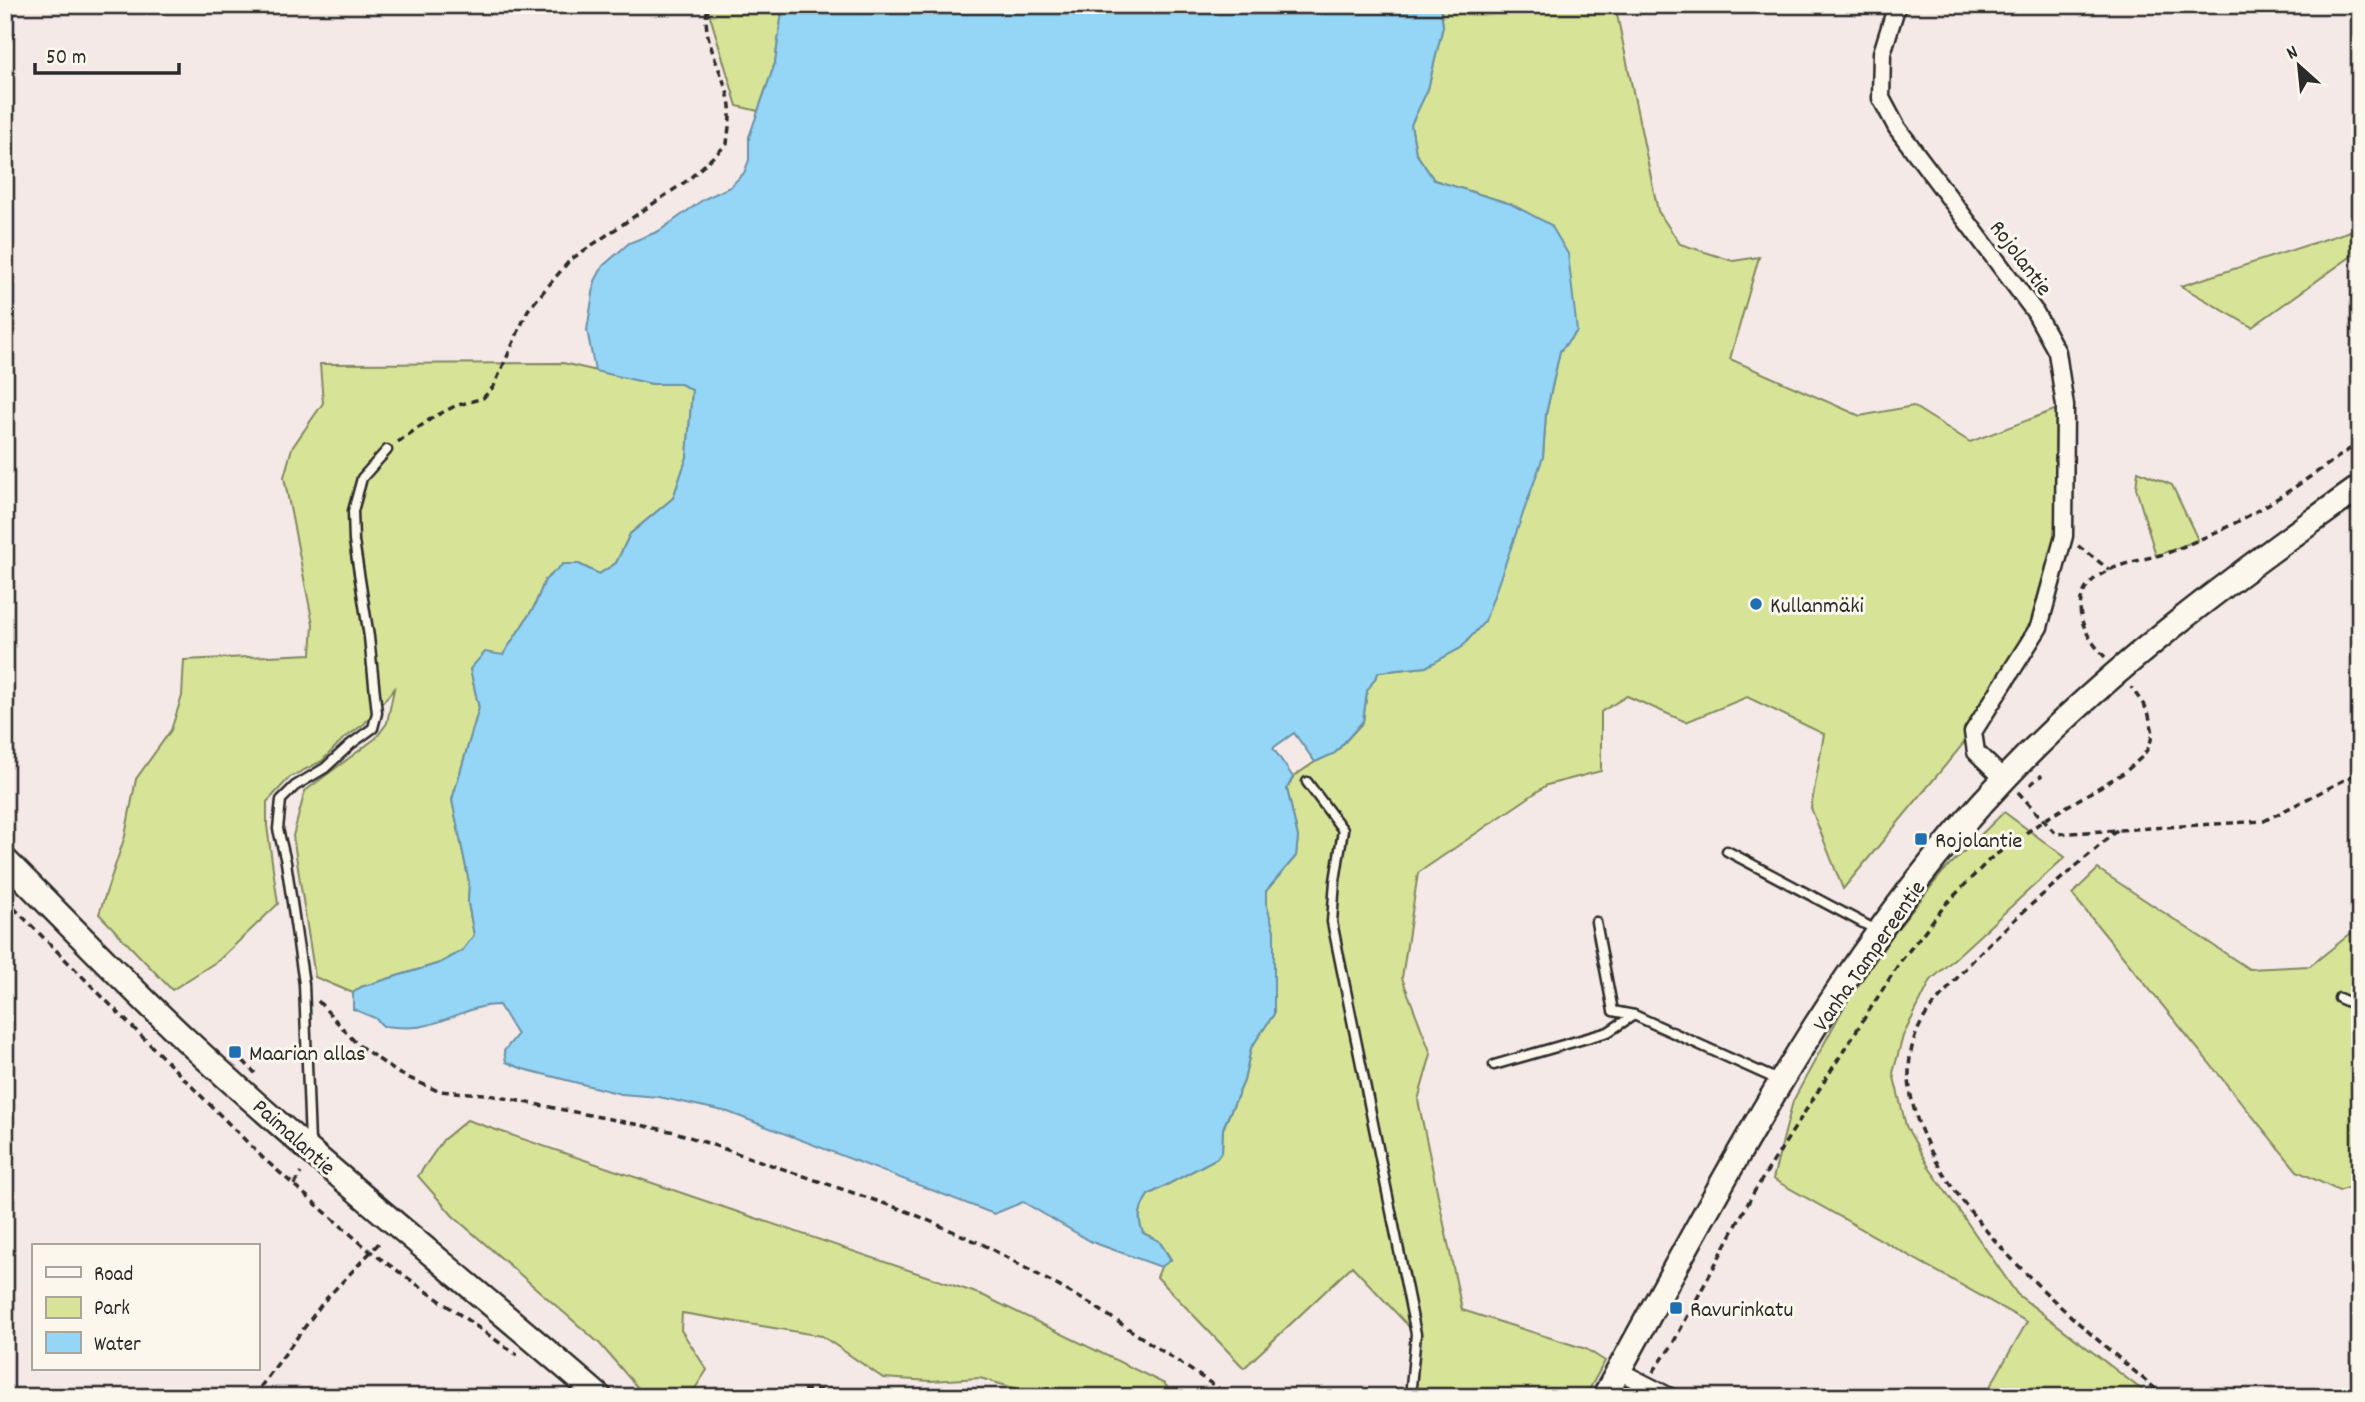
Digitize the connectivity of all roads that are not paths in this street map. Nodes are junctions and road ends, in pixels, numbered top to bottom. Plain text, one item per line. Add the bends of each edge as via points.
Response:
1 (1897, 5) edge
2 (387, 450) road end
3 (2360, 487) edge
4 (2004, 779) junction
5 (1307, 782) dead end
6 (1727, 850) dead end
7 (5, 860) edge
8 (1595, 922) dead end
9 (1879, 931) junction
10 (2339, 998) dead end
11 (2360, 1007) edge
12 (1634, 1015) junction
13 (1494, 1065) dead end
14 (1781, 1081) junction
15 (310, 1149) junction
16 (1619, 1371) junction
17 (600, 1397) edge
18 (1410, 1397) edge
19 (1604, 1397) edge
20 (1670, 1397) edge

1 - 4 street, Rojolantie via 1882,53 1881,98 1897,128 2035,312 2057,352 2065,406 2064,536 2039,627 1973,732 1976,751
2 - 15 lane via 362,478 353,511 377,713 373,728 281,800 278,829 304,984
3 - 4 main road, Vanha Tampereentie via 2143,648
4 - 9 main road, Vanha Tampereentie
5 - 18 lane via 1343,830 1332,922 1416,1334
6 - 9 lane
7 - 15 main road, Paimalantie via 186,1040
8 - 12 lane via 1613,1011
9 - 14 main road, Vanha Tampereentie
10 - 11 lane
12 - 13 lane via 1608,1032
12 - 14 lane
14 - 16 main road, Vanha Tampereentie
15 - 17 main road, Paimalantie
16 - 19 main road, Vanha Tampereentie
16 - 20 street

